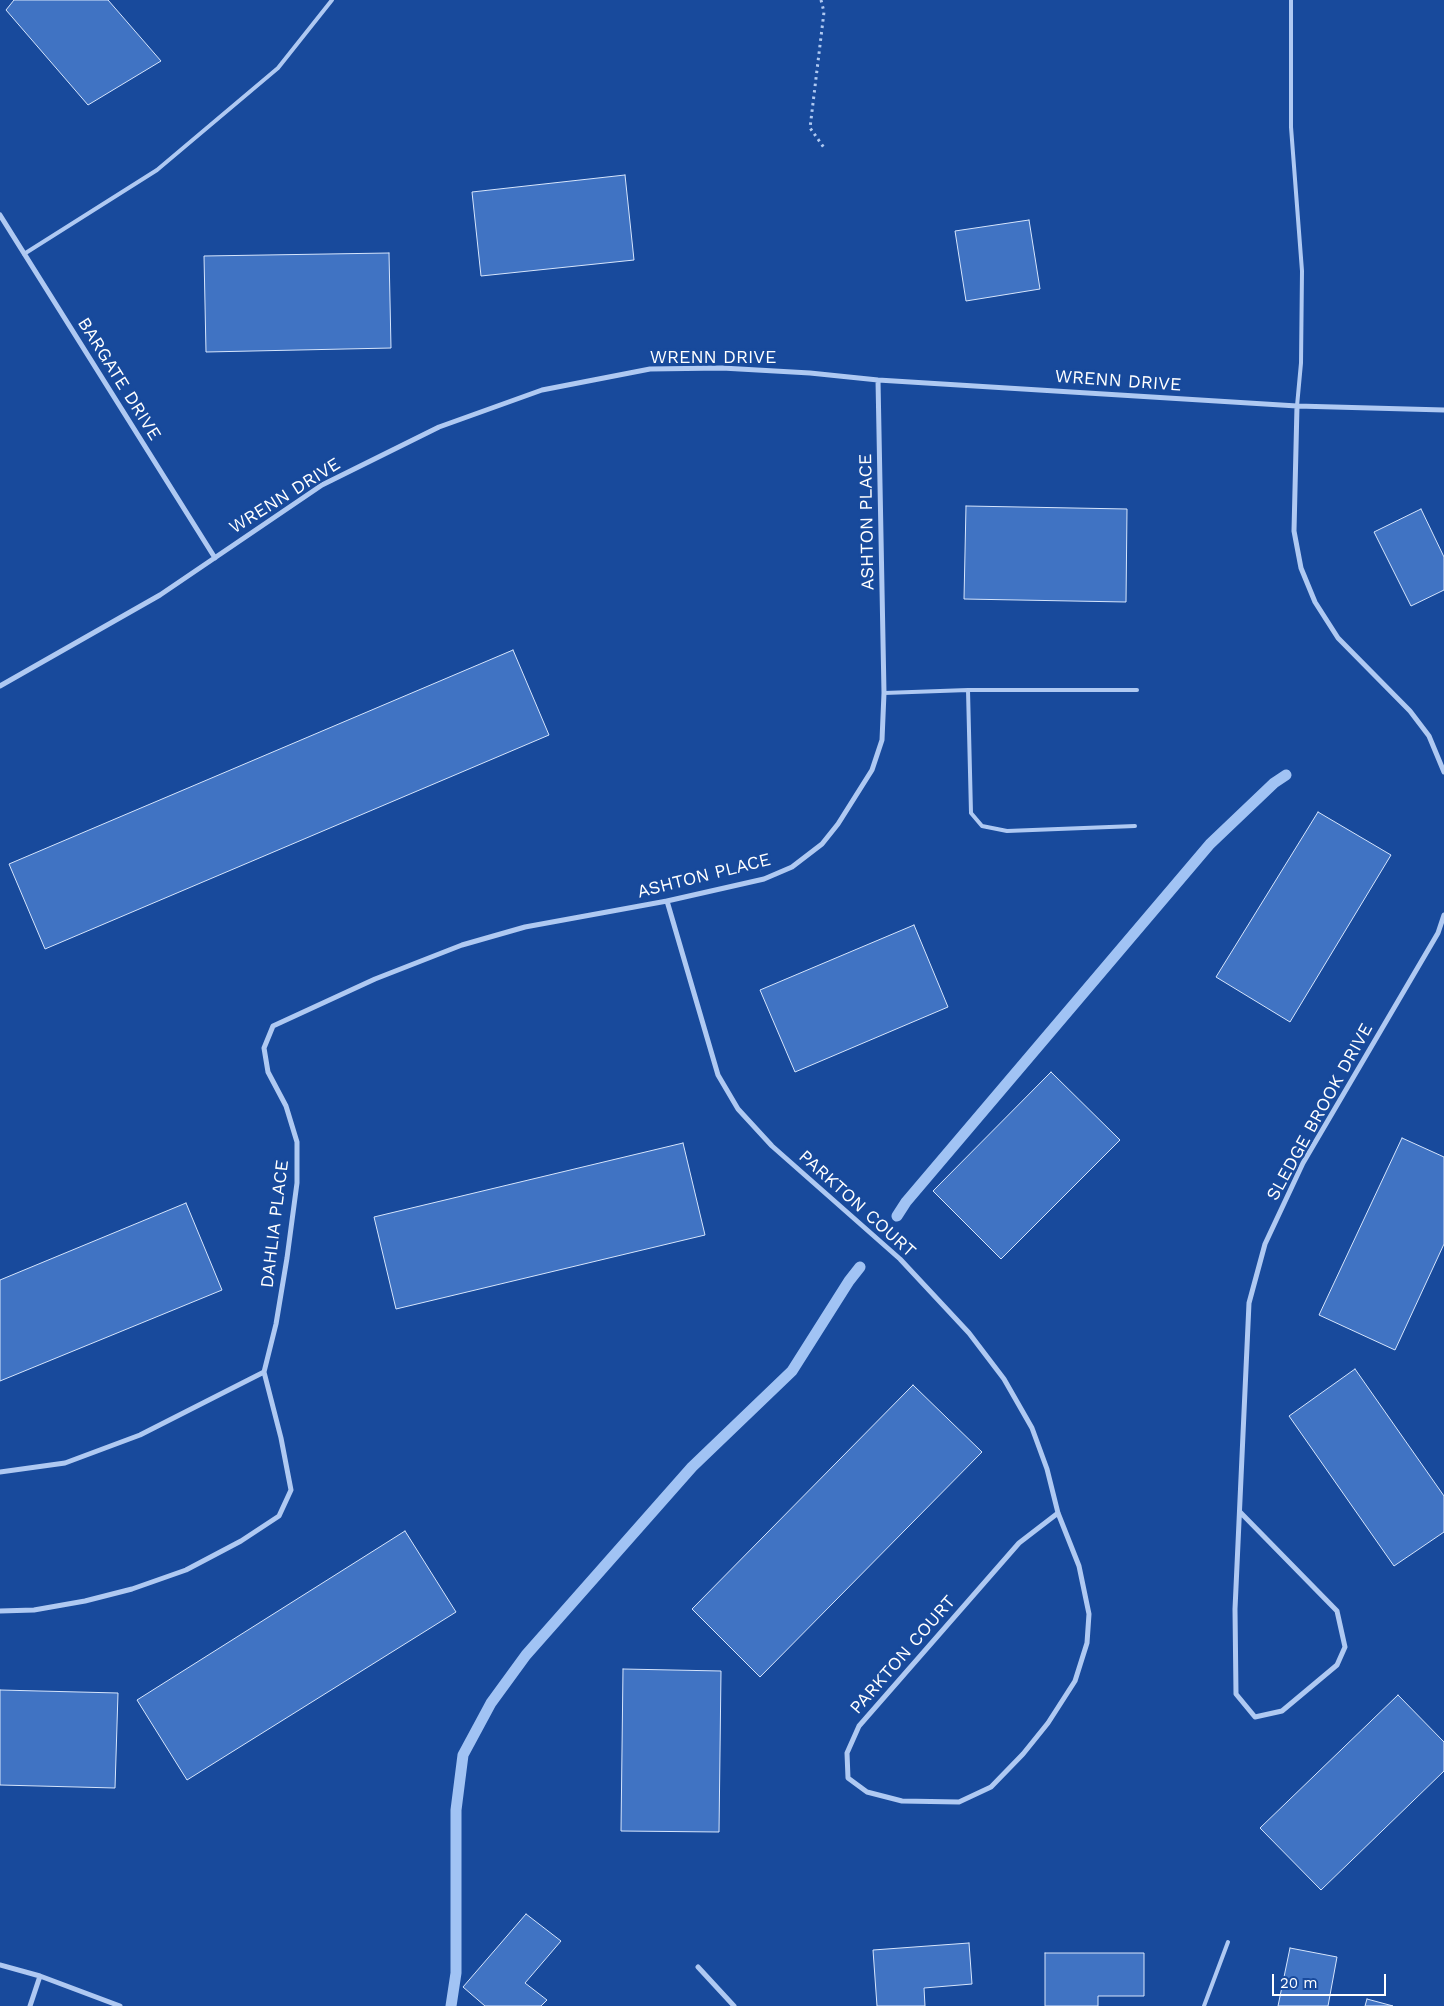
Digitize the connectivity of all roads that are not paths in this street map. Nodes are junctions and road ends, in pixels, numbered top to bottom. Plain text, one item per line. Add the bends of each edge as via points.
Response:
1 (332, 0) edge
2 (1291, 0) edge
3 (0, 215) edge
4 (24, 254) junction
5 (878, 380) junction
6 (1297, 406) junction
7 (1444, 410) edge
8 (215, 558) junction
9 (0, 686) edge
10 (968, 690) junction
11 (1136, 690) dead end
12 (884, 693) junction
13 (1444, 772) edge
14 (1135, 826) dead end
15 (667, 901) junction
16 (1444, 915) edge
17 (273, 1026) joint
18 (264, 1372) junction
19 (0, 1472) edge
20 (1240, 1512) junction
21 (1058, 1513) junction
22 (0, 1611) edge
23 (1228, 1942) dead end
24 (0, 1965) edge
25 (698, 1968) dead end
26 (40, 1976) junction
27 (30, 2006) edge
28 (120, 2006) edge
29 (734, 2006) edge
30 (1204, 2006) edge

1 - 4 lane via 278,68 157,170
2 - 6 lane via 1291,127 1302,272 1302,363
3 - 4 street, BARGATE DRIVE
4 - 8 street, BARGATE DRIVE
5 - 6 street, WRENN DRIVE
5 - 8 street, WRENN DRIVE via 722,368 650,369 542,390 439,426 322,485
5 - 12 street, ASHTON PLACE
6 - 7 street, WRENN DRIVE
6 - 13 street via 1294,531 1302,568 1315,602 1338,638 1410,711 1429,736
8 - 9 street, WRENN DRIVE via 160,595
10 - 11 lane
10 - 12 lane
10 - 14 lane via 971,813 982,826 1006,831
12 - 15 street, ASHTON PLACE via 882,740 872,770 822,844 792,867 764,879
15 - 17 street, ASHTON PLACE via 524,927 462,945
15 - 21 street, PARKTON COURT via 718,1075 738,1109 772,1146 900,1259 969,1333 1004,1379 1032,1428
16 - 20 street, SLEDGE BROOK DRIVE via 1438,934 1303,1163 1265,1244 1248,1303
17 - 18 street, DAHLIA PLACE via 264,1048 265,1056 268,1072 286,1106 297,1142 297,1183 276,1324
18 - 19 street via 140,1435 65,1463
18 - 22 street, DAHLIA PLACE via 291,1490 279,1516 241,1541 186,1570 132,1589 34,1610
20 - 20 street, SLEDGE BROOK DRIVE via 1235,1609 1236,1694 1255,1716 1282,1711 1338,1666 1345,1646 1337,1611
21 - 21 street, PARKTON COURT via 1080,1566 1089,1614 1087,1643 1075,1681 1024,1754 991,1787 959,1802 902,1801 867,1792 848,1778 847,1753 859,1726 1019,1543
23 - 30 lane
24 - 26 street
25 - 29 street
26 - 27 street
26 - 28 street

